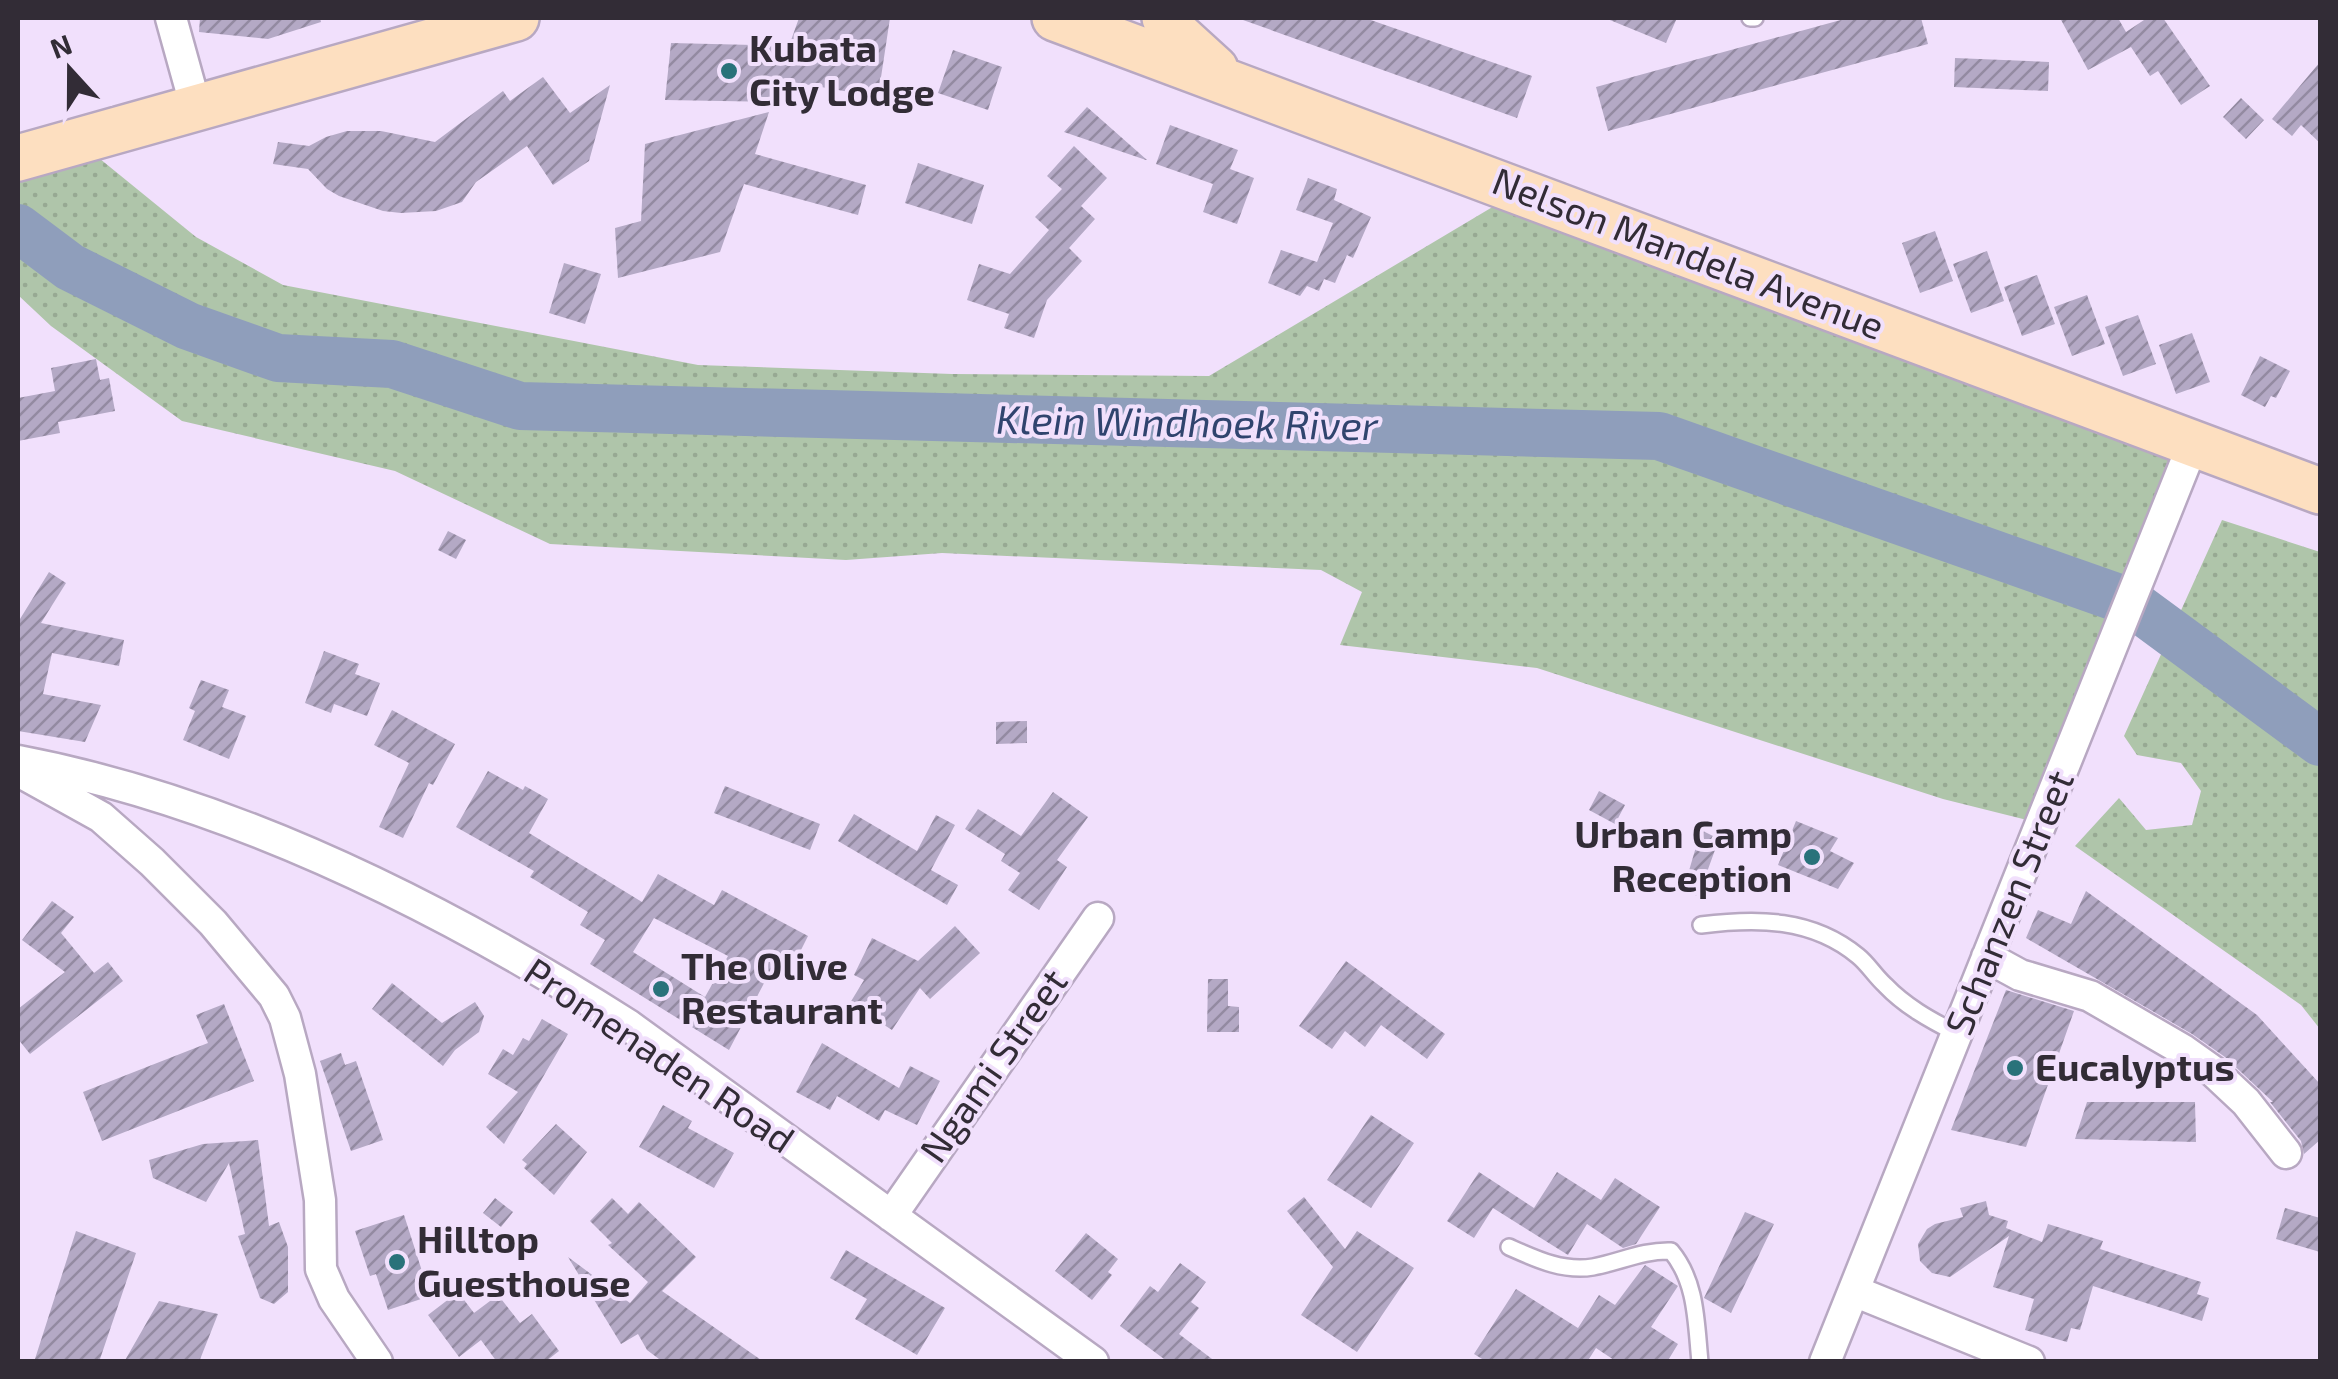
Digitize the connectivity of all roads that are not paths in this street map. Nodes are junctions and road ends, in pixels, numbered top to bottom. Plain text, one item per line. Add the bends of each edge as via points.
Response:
1 (172, 18) edge
2 (516, 18) edge
3 (1055, 18) edge
4 (1165, 18) edge
5 (1230, 83) junction
6 (196, 108) junction
7 (18, 158) edge
8 (2193, 444) junction
9 (2320, 491) edge
10 (18, 762) edge
11 (18, 771) edge
12 (1098, 918) dead end
13 (1701, 925) dead end
14 (1988, 957) junction
15 (1956, 1033) junction
16 (2286, 1153) dead end
17 (891, 1216) junction
18 (1509, 1247) dead end
19 (1854, 1292) junction
20 (377, 1362) edge
21 (1093, 1362) edge
22 (1700, 1362) edge
23 (1825, 1362) edge
24 (2029, 1362) edge

1 - 6 street
2 - 6 main road
3 - 5 main road, Nelson Mandela Avenue
4 - 5 main road
5 - 8 main road, Nelson Mandela Avenue
6 - 7 main road
8 - 9 main road, Nelson Mandela Avenue
8 - 14 street, Schanzen Street
10 - 17 street, Promenaden Road via 205,813 391,891 628,1025
11 - 20 street via 101,817 213,924 274,996 300,1074 320,1200 321,1270
12 - 17 street, Ngami Street
13 - 15 lane via 1752,919 1811,930 1859,957 1909,1006
14 - 15 street, Schanzen Street
14 - 16 street via 2020,976 2090,996 2183,1050 2246,1102
15 - 19 street, Schanzen Street
17 - 21 street, Promenaden Road
18 - 22 lane via 1550,1265 1589,1268 1650,1250 1671,1251 1684,1266 1694,1298
19 - 23 street, Schanzen Street
19 - 24 street

